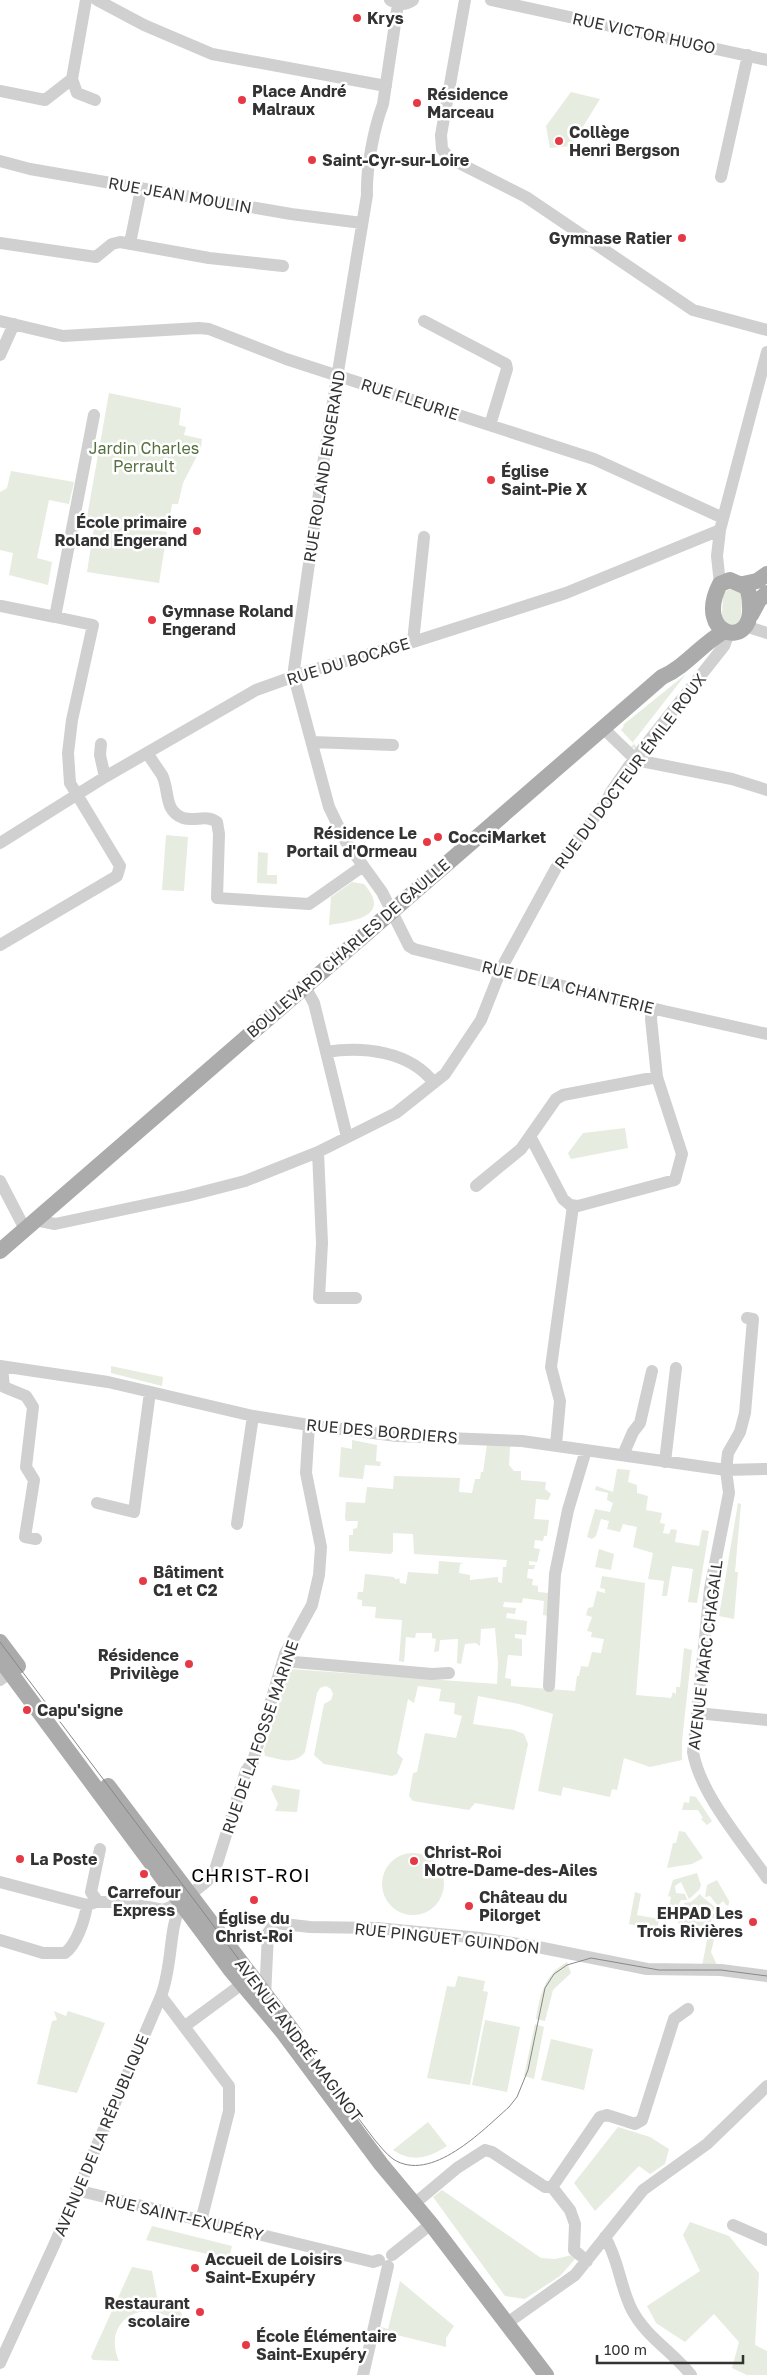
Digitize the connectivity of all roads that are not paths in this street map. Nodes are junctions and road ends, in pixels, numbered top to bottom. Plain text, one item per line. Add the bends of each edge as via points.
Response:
1 (86, 0) edge
2 (97, 0) edge
3 (413, 0) edge
4 (465, 0) edge
5 (491, 0) edge
6 (394, 2) edge
7 (748, 55) junction
8 (767, 60) edge
9 (72, 79) junction
10 (386, 86) junction
11 (0, 91) edge
12 (95, 100) dead end
13 (0, 161) edge
14 (721, 177) dead end
15 (140, 194) dead end
16 (362, 223) junction
17 (0, 243) edge
18 (130, 243) junction
19 (283, 266) dead end
20 (424, 320) dead end
21 (0, 321) edge
22 (14, 324) junction
23 (767, 330) edge
24 (767, 352) edge
25 (0, 356) edge
26 (337, 376) junction
27 (94, 415) dead end
28 (490, 425) junction
29 (721, 524) junction
30 (424, 536) dead end
31 (767, 574) edge
32 (728, 579) junction
33 (767, 593) edge
34 (1, 606) dead end
35 (55, 617) junction
36 (748, 620) junction
37 (723, 628) junction
38 (767, 633) edge
39 (413, 642) junction
40 (294, 677) junction
41 (603, 728) junction
42 (312, 742) junction
43 (101, 744) dead end
44 (393, 745) dead end
45 (147, 753) junction
46 (636, 760) junction
47 (105, 777) junction
48 (767, 790) edge
49 (77, 796) junction
50 (0, 843) edge
51 (363, 866) junction
52 (392, 910) junction
53 (0, 945) edge
54 (501, 968) junction
55 (304, 986) junction
56 (652, 1008) junction
57 (767, 1034) edge
58 (326, 1052) junction
59 (657, 1076) junction
60 (434, 1083) junction
61 (530, 1136) junction
62 (347, 1137) junction
63 (318, 1152) junction
64 (0, 1181) edge
65 (476, 1186) dead end
66 (573, 1206) junction
67 (30, 1224) junction
68 (0, 1251) edge
69 (356, 1298) dead end
70 (747, 1318) dead end
71 (1, 1366) edge
72 (676, 1368) dead end
73 (652, 1371) dead end
74 (150, 1392) junction
75 (253, 1416) junction
76 (309, 1425) junction
77 (556, 1445) junction
78 (586, 1450) junction
79 (623, 1455) junction
80 (665, 1462) junction
81 (767, 1469) edge
82 (726, 1470) junction
83 (97, 1503) dead end
84 (236, 1524) dead end
85 (36, 1539) dead end
86 (0, 1642) edge
87 (0, 1659) edge
88 (283, 1662) junction
89 (449, 1673) dead end
90 (5, 1676) edge
91 (549, 1686) dead end
92 (696, 1713) junction
93 (767, 1720) edge
94 (100, 1849) dead end
95 (767, 1878) edge
96 (0, 1882) edge
97 (185, 1898) junction
98 (93, 1903) junction
99 (0, 1940) edge
100 (767, 1976) edge
101 (242, 1984) junction
102 (161, 1996) junction
103 (264, 2002) junction
104 (688, 2009) dead end
105 (185, 2026) junction
106 (764, 2093) edge
107 (552, 2187) junction
108 (76, 2190) junction
109 (417, 2202) junction
110 (201, 2222) junction
111 (431, 2224) junction
112 (732, 2225) dead end
113 (605, 2238) junction
114 (767, 2240) edge
115 (386, 2260) junction
116 (588, 2261) junction
117 (507, 2323) junction
118 (0, 2363) edge
119 (363, 2375) edge
120 (546, 2375) edge
121 (691, 2375) edge

1 - 9 street
2 - 10 street via 144,25 212,54
3 - 6 street via 405,4
4 - 23 street via 440,135 442,149 448,158 526,197 693,310
5 - 7 street, RUE VICTOR HUGO
6 - 10 street, RUE ROLAND ENGERAND
7 - 8 street, RUE VICTOR HUGO
7 - 14 street
9 - 11 street via 45,100
9 - 12 street via 77,93
10 - 16 street, RUE ROLAND ENGERAND
13 - 16 street, RUE JEAN MOULIN via 291,214
15 - 18 street
16 - 26 street, RUE ROLAND ENGERAND
17 - 18 street via 96,257 116,243
18 - 19 street via 209,258
20 - 28 street via 506,364
21 - 22 street, RUE FLEURIE
22 - 25 street
22 - 26 street, RUE FLEURIE via 63,336 209,329
24 - 29 street
26 - 28 street, RUE FLEURIE
26 - 40 street, RUE ROLAND ENGERAND
27 - 35 street
28 - 29 street, RUE FLEURIE via 594,459
29 - 32 street via 717,556
29 - 39 street, RUE DU BOCAGE via 566,593
30 - 39 street
31 - 32 main road via 757,580
32 - 36 main road via 748,591
32 - 37 main road via 713,601
33 - 36 main road
34 - 35 street
35 - 49 street via 93,624 69,743 70,783
36 - 37 main road via 740,631
36 - 38 street
37 - 41 main road, BOULEVARD CHARLES DE GAULLE via 697,642
37 - 46 street, RUE DU DOCTEUR ÉMILE ROUX via 724,646
39 - 40 street, RUE DU BOCAGE
40 - 42 street, RUE ROLAND ENGERAND
40 - 45 street, RUE DU BOCAGE via 256,690
41 - 46 street
41 - 52 main road, BOULEVARD CHARLES DE GAULLE
42 - 44 street
42 - 51 street, RUE ROLAND ENGERAND via 329,807 346,842
43 - 47 street
45 - 47 street, RUE DU BOCAGE
45 - 51 street via 162,776 167,801 174,812 188,819 209,818 217,822 217,898 309,904
46 - 48 street via 732,779
46 - 54 street, RUE DU DOCTEUR ÉMILE ROUX via 556,868
47 - 49 street, RUE DU BOCAGE
49 - 50 street, RUE DU BOCAGE
49 - 53 street via 120,866 117,876
51 - 52 street, RUE ROLAND ENGERAND
52 - 54 street, RUE DE LA CHANTERIE via 414,949
52 - 55 main road, BOULEVARD CHARLES DE GAULLE
54 - 56 street, RUE DE LA CHANTERIE
54 - 60 street, RUE DU DOCTEUR ÉMILE ROUX via 481,1020 445,1074
55 - 58 street via 314,1004
55 - 67 main road, BOULEVARD CHARLES DE GAULLE
56 - 57 street, RUE DE LA CHANTERIE
56 - 59 street
58 - 60 street via 355,1050 383,1053 412,1064
58 - 62 street
59 - 61 street via 563,1095 556,1099
59 - 66 street via 682,1154 675,1180
60 - 62 street, RUE DU DOCTEUR ÉMILE ROUX via 391,1118
61 - 65 street via 521,1149
61 - 66 street via 563,1199
62 - 63 street, RUE DU DOCTEUR ÉMILE ROUX
63 - 67 street, RUE DU DOCTEUR ÉMILE ROUX via 245,1181 187,1196 55,1224
63 - 69 street via 322,1243 319,1298
64 - 67 street
66 - 77 street via 551,1367 560,1401
67 - 68 main road, BOULEVARD CHARLES DE GAULLE
70 - 82 street via 752,1319 745,1413 740,1432 728,1453
71 - 74 street, RUE DES BORDIERS
71 - 85 street via 4,1387 26,1396 34,1407 26,1467 34,1480 25,1537
72 - 80 street
73 - 79 street via 640,1423
74 - 75 street, RUE DES BORDIERS
74 - 83 street via 134,1512
75 - 76 street, RUE DES BORDIERS
75 - 84 street
76 - 77 street, RUE DES BORDIERS via 397,1436
76 - 88 street, RUE DE LA FOSSE MARINE via 306,1473 321,1547 319,1574 312,1606
77 - 78 street, RUE DES BORDIERS
78 - 79 street, RUE DES BORDIERS
78 - 91 street via 568,1510 555,1574
79 - 80 street, RUE DES BORDIERS
80 - 82 street, RUE DES BORDIERS
81 - 82 street, RUE DES BORDIERS
82 - 92 street, AVENUE MARC CHAGALL via 729,1493 710,1589
86 - 97 main road, AVENUE ANDRÉ MAGINOT
87 - 90 main road, AVENUE ANDRÉ MAGINOT
88 - 89 street
88 - 97 street, RUE DE LA FOSSE MARINE via 214,1873
90 - 97 main road, AVENUE ANDRÉ MAGINOT
92 - 93 street
92 - 95 street, AVENUE MARC CHAGALL via 693,1752 696,1770 708,1793
94 - 98 street via 91,1892
96 - 98 street
97 - 98 street via 164,1910 120,1902
97 - 101 main road, AVENUE ANDRÉ MAGINOT
97 - 102 street, AVENUE DE LA RÉPUBLIQUE via 174,1919 168,1978
97 - 103 main road, AVENUE ANDRÉ MAGINOT
98 - 99 street via 66,1953 43,1953
100 - 103 street, RUE PINGUET GUINDON via 721,1970 659,1970 480,1938 275,1923 268,1933
101 - 103 main road, AVENUE ANDRÉ MAGINOT
101 - 105 street
102 - 105 street
102 - 108 street, AVENUE DE LA RÉPUBLIQUE
103 - 109 main road, AVENUE ANDRÉ MAGINOT
104 - 107 street via 674,2019 642,2120 635,2124 607,2115 600,2117
105 - 110 street via 229,2086 231,2097
106 - 113 street via 707,2144 643,2190
107 - 109 street via 545,2187 485,2150 457,2168
107 - 116 street via 570,2210 575,2224 574,2250
108 - 110 street, RUE SAINT-EXUPÉRY
108 - 118 street, AVENUE DE LA RÉPUBLIQUE
109 - 111 main road, AVENUE ANDRÉ MAGINOT via 427,2209
110 - 115 street, RUE SAINT-EXUPÉRY via 373,2262
111 - 115 street
111 - 117 main road, AVENUE ANDRÉ MAGINOT
112 - 114 street
113 - 116 street
113 - 121 street via 638,2320
115 - 119 street
116 - 117 street
117 - 120 main road, AVENUE ANDRÉ MAGINOT

